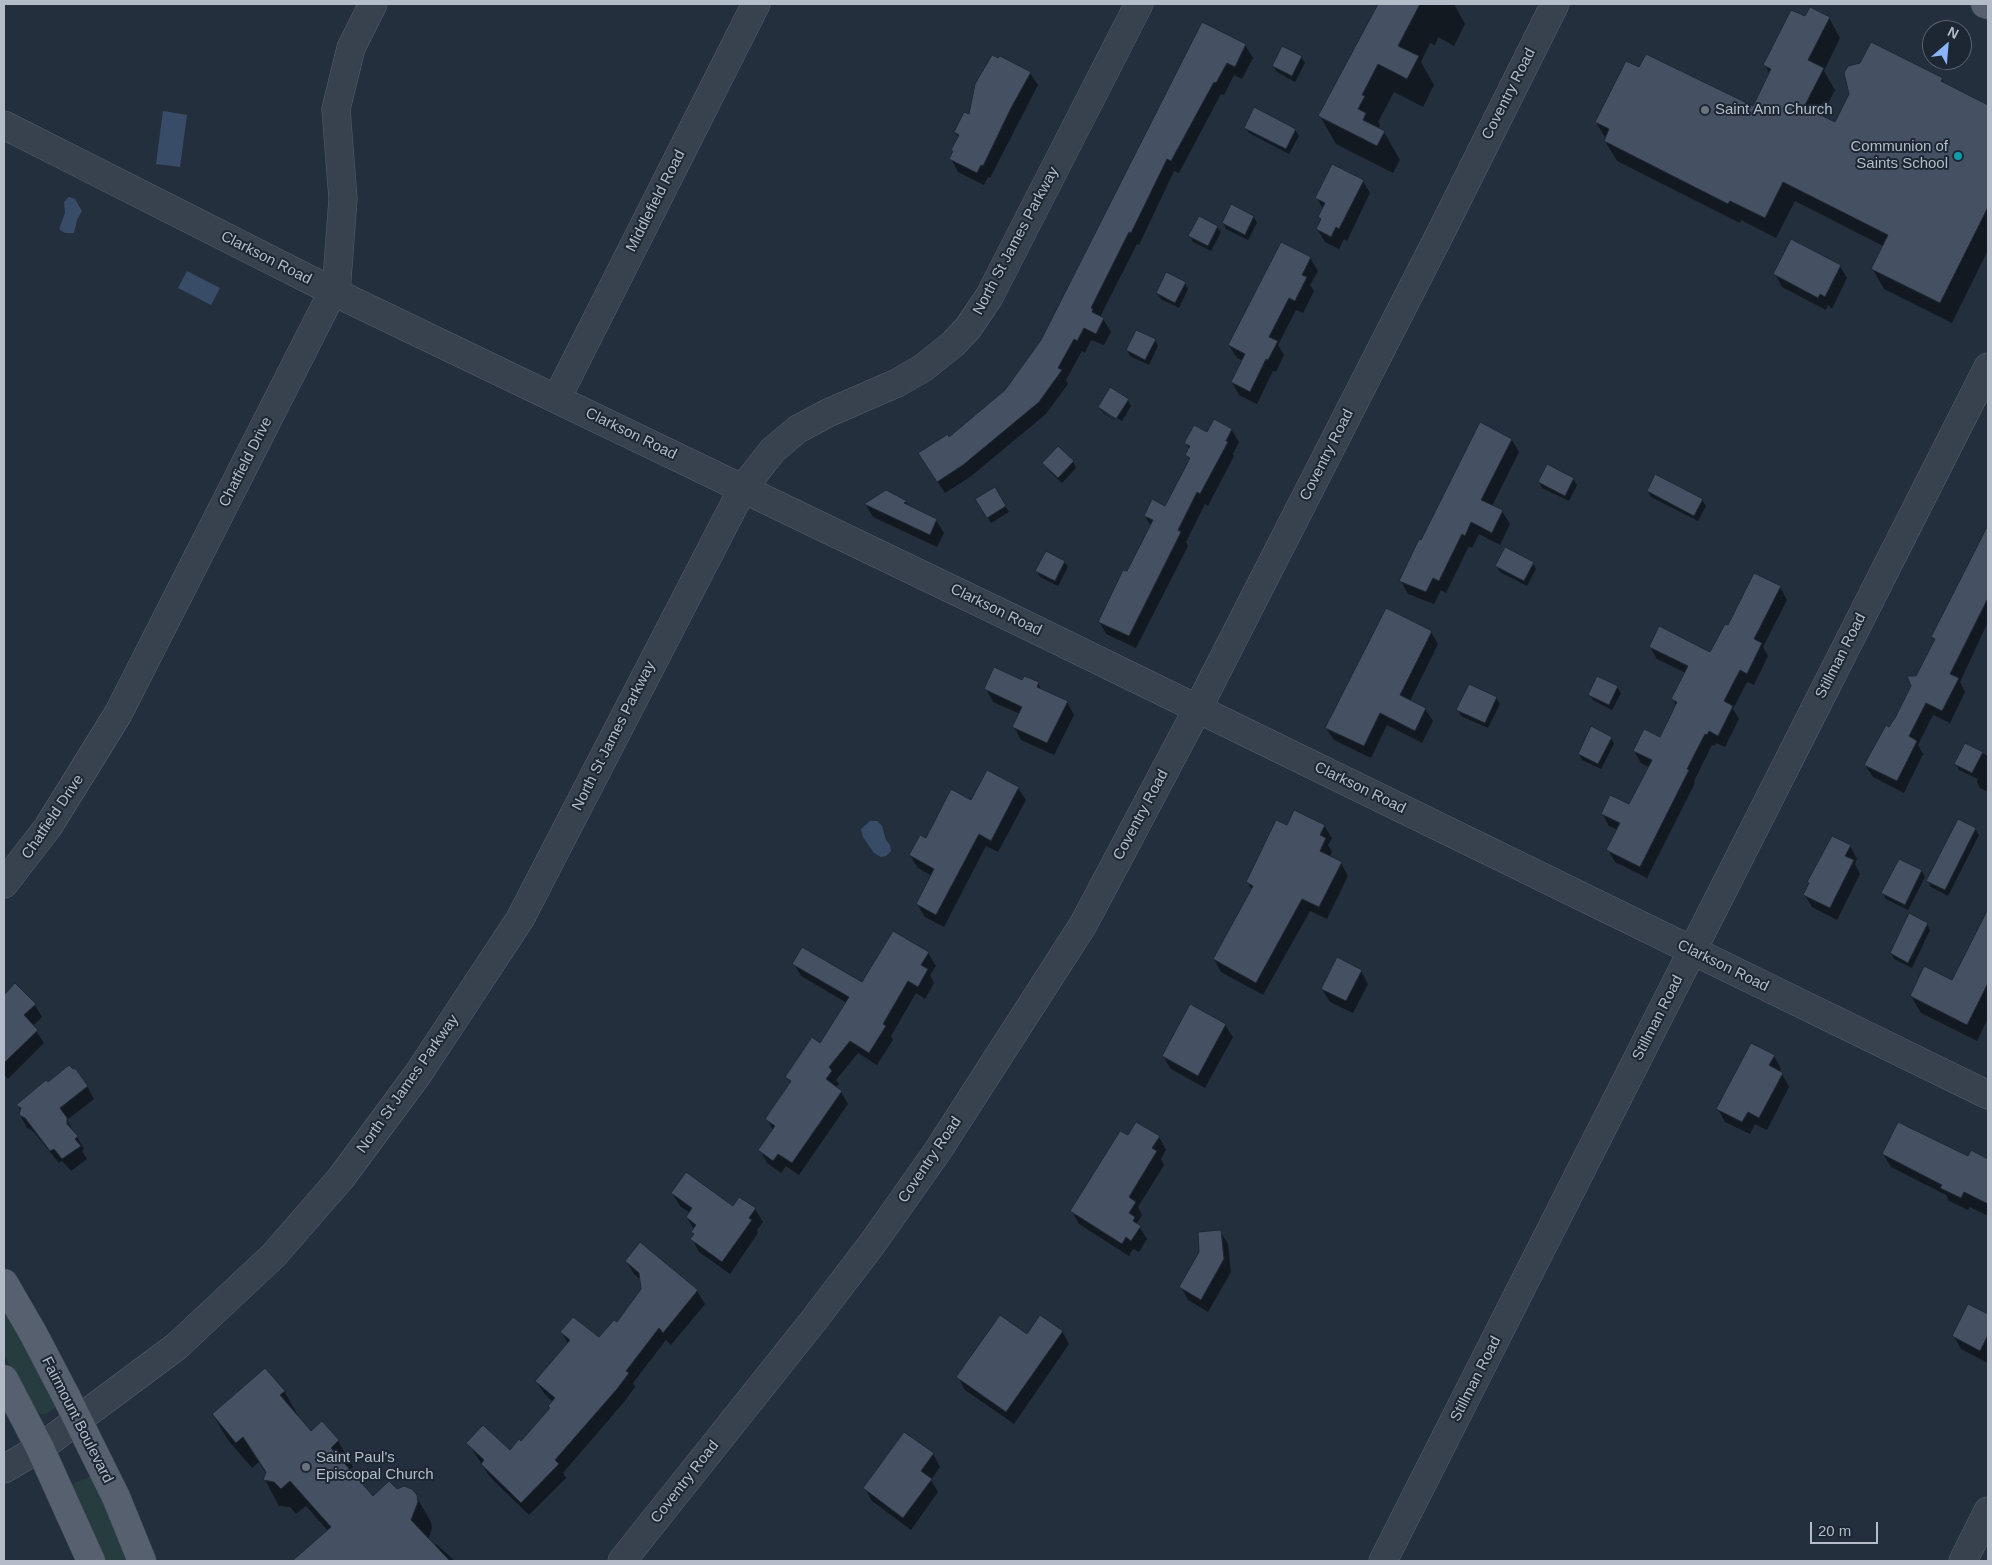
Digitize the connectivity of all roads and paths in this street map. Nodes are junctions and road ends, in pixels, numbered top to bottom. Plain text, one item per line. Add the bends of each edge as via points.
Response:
1 (373, 4) edge
2 (756, 4) edge
3 (1139, 4) edge
4 (1554, 4) edge
5 (1985, 4) edge
6 (1988, 6) edge
7 (4, 124) edge
8 (336, 292) junction
9 (1988, 367) edge
10 (556, 398) junction
11 (743, 488) junction
12 (1198, 708) junction
13 (4, 884) edge
14 (1692, 951) junction
15 (1988, 1095) edge
16 (4, 1283) edge
17 (4, 1378) edge
18 (78, 1420) junction
19 (40, 1448) junction
20 (4, 1469) edge
21 (1988, 1510) edge
22 (91, 1561) edge
23 (142, 1561) edge
24 (622, 1561) edge
25 (1383, 1561) edge
26 (1962, 1561) edge

1 - 8 street, Chatfield Drive via 350,48 336,110 343,199
2 - 10 street, Middlefield Road
3 - 11 street, North St James Parkway via 989,297 968,328 922,368 798,429 773,450
4 - 12 street, Coventry Road
5 - 6 main road
7 - 8 street, Clarkson Road
8 - 10 street, Clarkson Road
8 - 13 street, Chatfield Drive via 330,297 118,714 48,827
9 - 14 street, Stillman Road
10 - 11 street, Clarkson Road
11 - 12 street, Clarkson Road
11 - 18 street, North St James Parkway via 520,919 418,1074 341,1178 274,1256 177,1346
12 - 14 street, Clarkson Road
12 - 24 street, Coventry Road via 1083,925 937,1152 814,1320
14 - 15 street, Clarkson Road
14 - 25 street, Stillman Road
16 - 18 main road, Fairmount Boulevard
17 - 19 main road
18 - 19 street, North St James Parkway
18 - 23 main road, Fairmount Boulevard via 116,1497
19 - 20 street, North St James Parkway
19 - 22 main road
21 - 26 street

